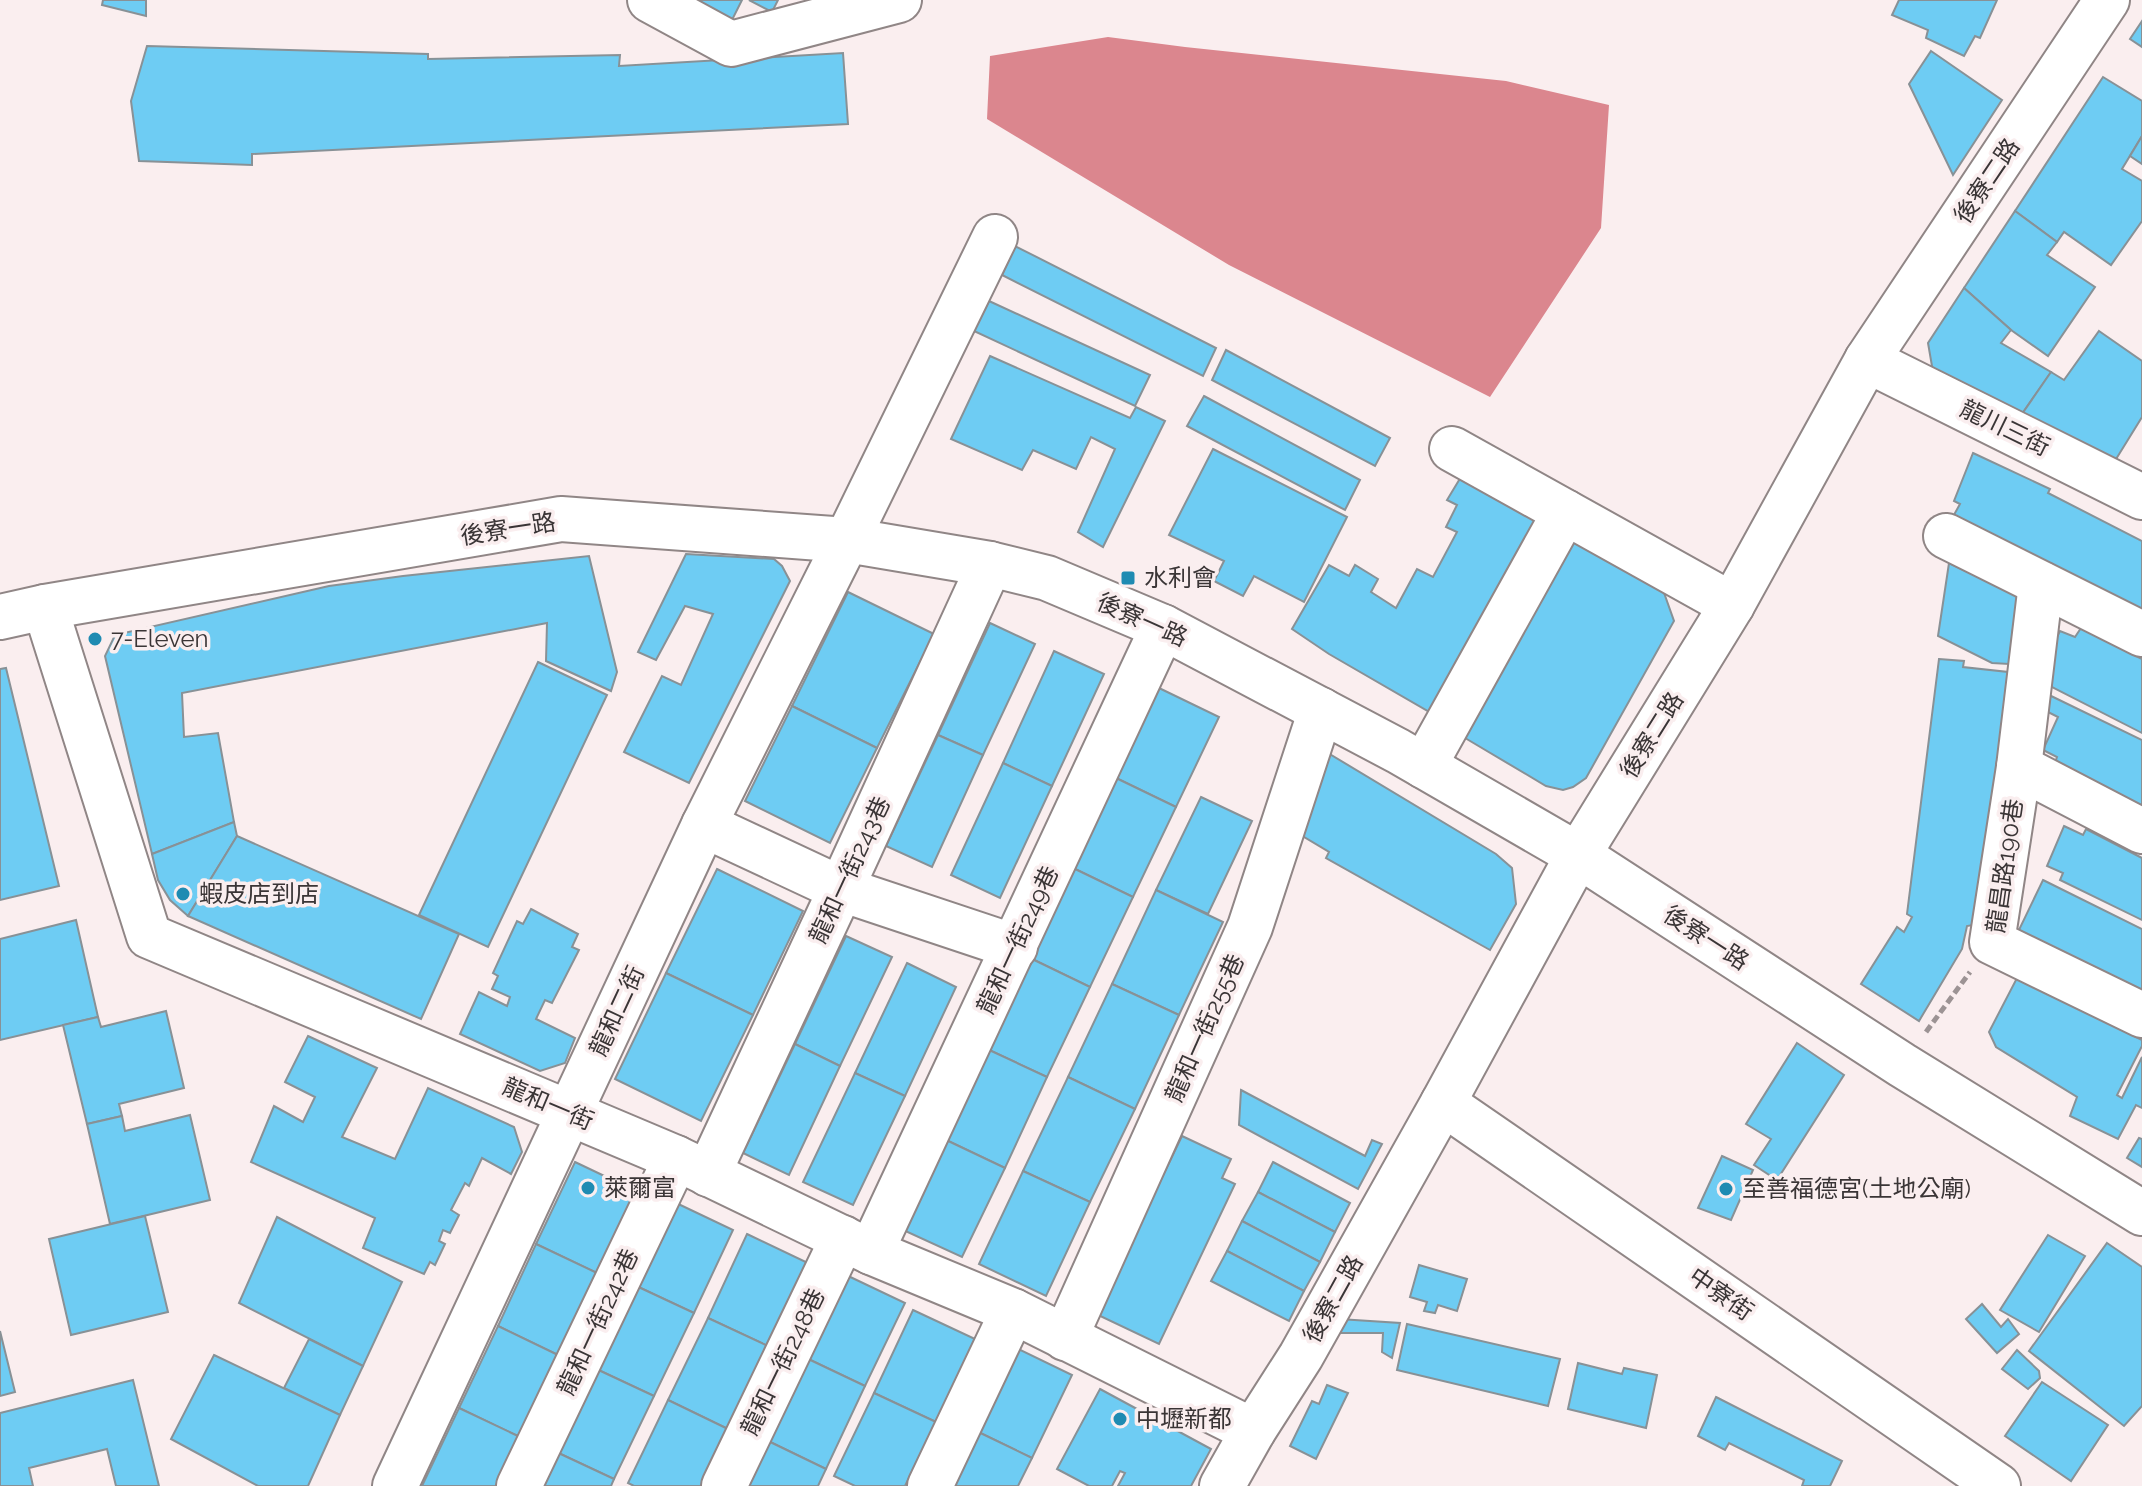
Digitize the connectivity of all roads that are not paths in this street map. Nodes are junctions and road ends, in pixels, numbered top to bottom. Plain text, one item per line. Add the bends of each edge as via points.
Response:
1 (650, 0) edge
2 (899, 0) edge
3 (2107, 0) edge
4 (995, 237) dead end
5 (1867, 360) junction
6 (1452, 449) dead end
7 (2142, 497) edge
8 (1565, 512) junction
9 (1946, 536) dead end
10 (847, 540) junction
11 (990, 564) junction
12 (2041, 584) junction
13 (1732, 605) junction
14 (45, 607) junction
15 (0, 617) edge
16 (1163, 627) junction
17 (2142, 634) edge
18 (1321, 710) junction
19 (1424, 766) junction
20 (2019, 767) junction
21 (704, 825) junction
22 (2142, 831) edge
23 (1578, 855) junction
24 (841, 889) junction
25 (1015, 947) junction
26 (2142, 1015) edge
27 (1443, 1103) junction
28 (569, 1113) junction
29 (692, 1166) junction
30 (2142, 1213) edge
31 (857, 1245) junction
32 (1013, 1311) junction
33 (1065, 1338) junction
34 (1253, 1431) junction
35 (395, 1486) edge
36 (519, 1486) edge
37 (724, 1486) edge
38 (930, 1486) edge
39 (1222, 1486) edge
40 (1998, 1486) edge

1 - 2 street via 731,44
3 - 5 street, 後寮二路
4 - 10 street, 龍和二街
5 - 7 street, 龍川三街
5 - 13 street, 後寮二路
6 - 8 street
8 - 13 street
8 - 19 street
9 - 12 street
10 - 11 street, 後寮一路
10 - 14 street, 後寮一路 via 561,519
10 - 21 street, 龍和二街
11 - 16 street, 後寮一路 via 1047,578
11 - 24 street, 龍和一街243巷
12 - 17 street
12 - 20 street, 龍昌路190巷
13 - 23 street, 後寮二路
14 - 15 street, 後寮一路
14 - 28 street, 龍和一街 via 149,936
16 - 18 street, 後寮一路
16 - 25 street, 龍和一街249巷
18 - 19 street, 後寮一路
18 - 33 street, 龍和一街255巷 via 1250,927
19 - 23 street, 後寮一路
20 - 22 street, 龍昌路190巷
20 - 26 street, 龍昌路190巷 via 1992,942
21 - 24 street
21 - 28 street, 龍和二街
23 - 27 street, 後寮二路
23 - 30 street, 後寮一路
24 - 25 street
24 - 29 street, 龍和一街243巷
25 - 31 street, 龍和一街249巷
27 - 34 street, 後寮二路
27 - 40 street, 中寮街
28 - 29 street, 龍和一街
28 - 35 street, 龍和二街
29 - 31 street, 龍和一街
29 - 36 street, 龍和一街242巷
31 - 32 street, 龍和一街
31 - 37 street, 龍和一街248巷
32 - 33 street, 龍和一街
32 - 38 street
33 - 34 street, 龍和一街
34 - 39 street, 後寮二路

